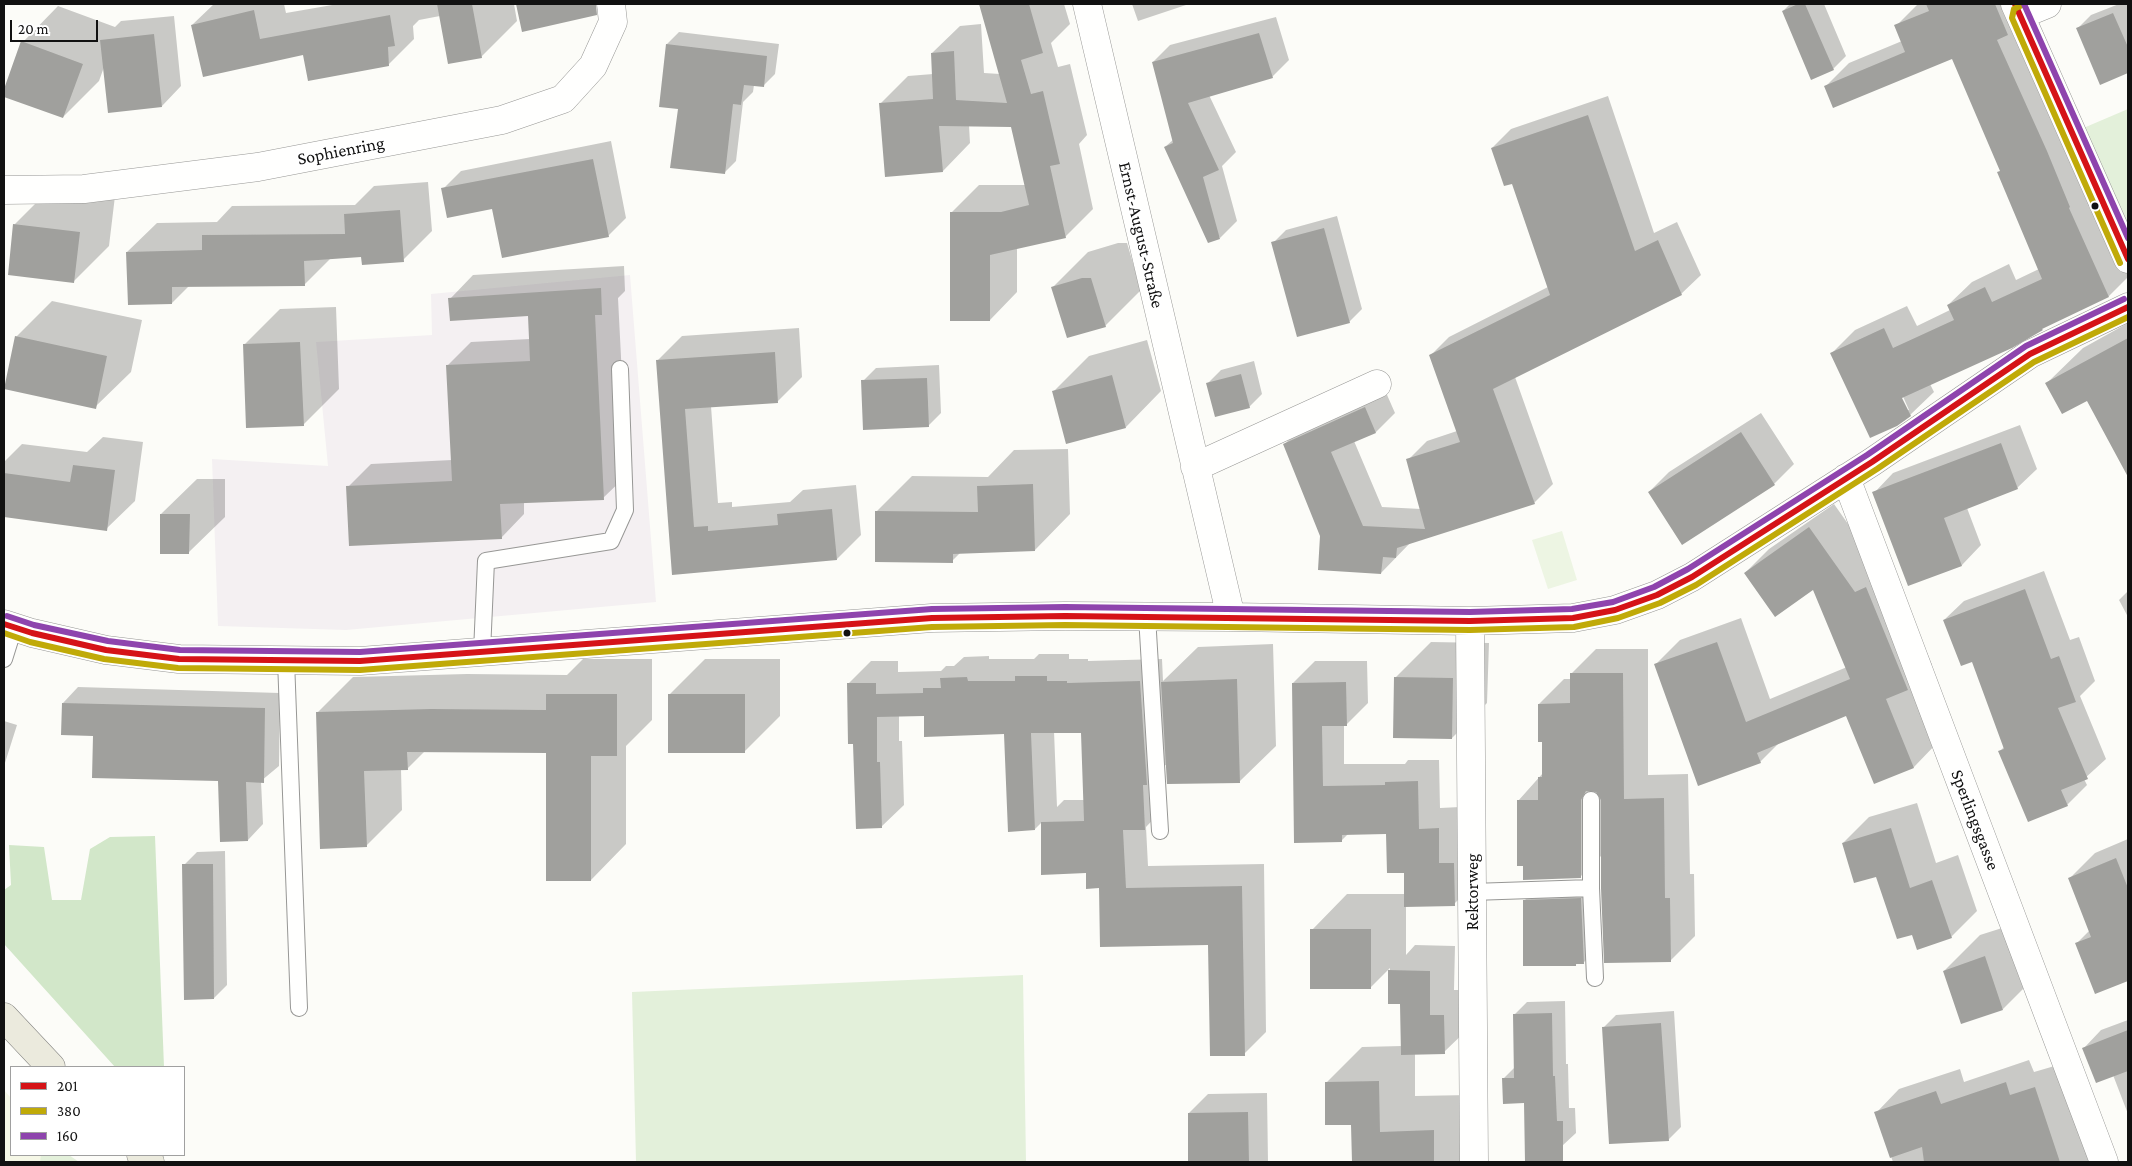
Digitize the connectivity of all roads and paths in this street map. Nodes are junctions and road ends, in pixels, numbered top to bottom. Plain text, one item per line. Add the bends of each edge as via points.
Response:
1 (611, 4) edge
2 (1087, 4) edge
3 (2047, 4) edge
4 (2017, 9) edge
5 (4, 190) edge
6 (2128, 259) edge
7 (2128, 307) edge
8 (620, 369) dead end
9 (1377, 384) dead end
10 (1195, 467) junction
11 (1846, 478) junction
12 (1147, 616) junction
13 (1231, 617) junction
14 (1470, 622) junction
15 (9, 626) edge
16 (482, 652) junction
17 (4, 659) edge
18 (286, 660) junction
19 (1591, 800) dead end
20 (1160, 831) dead end
21 (1591, 888) junction
22 (1472, 892) junction
23 (1595, 978) dead end
24 (299, 1008) dead end
25 (4, 1017) edge
26 (50, 1066) edge
27 (1474, 1162) edge
28 (2104, 1162) edge

1 - 5 street, Sophienring via 613,22 593,66 563,99 502,120 258,167 84,189
2 - 10 street, Ernst-August-Straße
3 - 4 street
4 - 6 street
7 - 11 street via 2030,354
8 - 16 lane via 625,510 611,541 486,561
9 - 10 street
10 - 13 street, Ernst-August-Straße
11 - 14 street via 1692,577 1657,595 1616,610 1573,618
11 - 28 street, Sperlingsgasse
12 - 13 street
12 - 16 street via 932,618
12 - 20 lane
13 - 14 street
14 - 22 street, Rektorweg
15 - 17 lane
15 - 18 street via 106,650 179,659
16 - 18 street via 360,661
18 - 24 lane
19 - 21 lane
21 - 22 lane
21 - 23 lane
22 - 27 street, Rektorweg
25 - 26 main road

